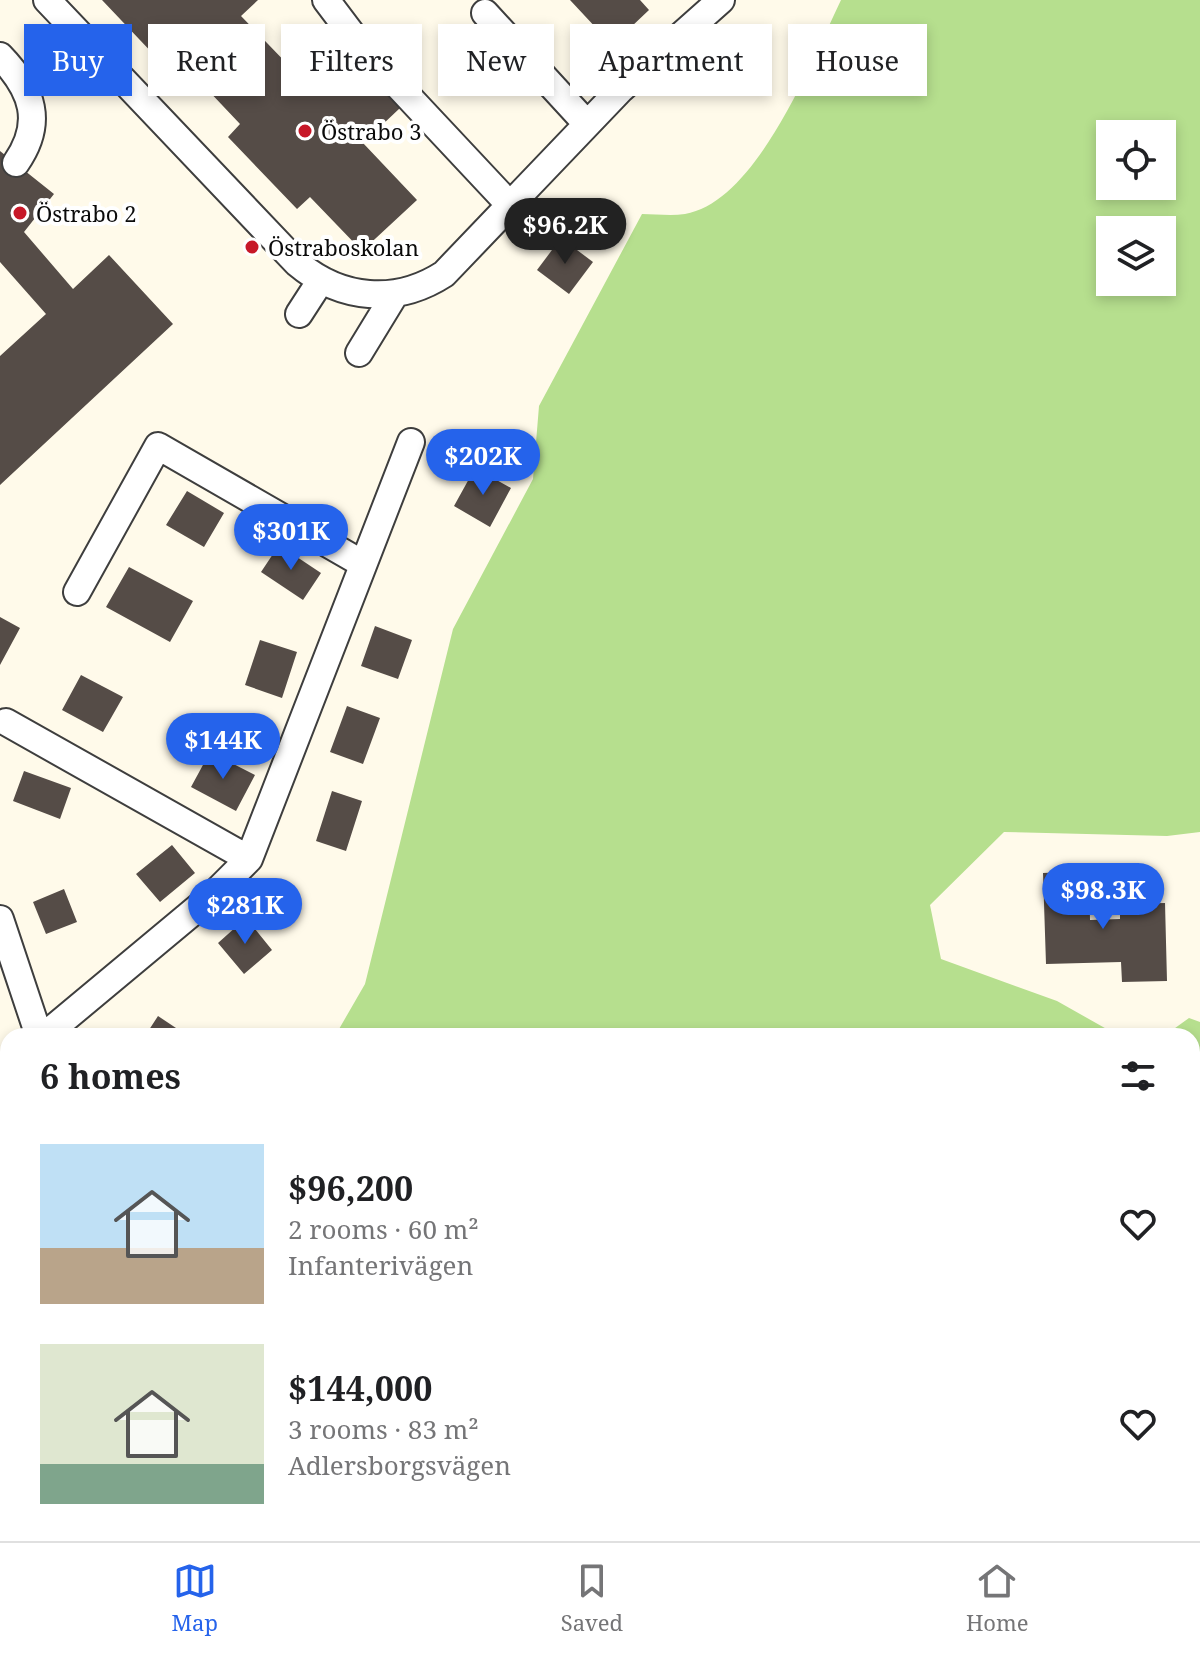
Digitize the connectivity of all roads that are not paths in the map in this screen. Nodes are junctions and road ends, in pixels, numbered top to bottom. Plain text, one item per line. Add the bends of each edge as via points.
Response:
1 (47, 0) edge
2 (326, 0) edge
3 (721, 0) edge
4 (485, 13) dead end
5 (0, 56) edge
6 (587, 124) junction
7 (16, 163) dead end
8 (509, 204) junction
9 (321, 280) junction
10 (395, 294) junction
11 (299, 314) dead end
12 (359, 353) dead end
13 (411, 442) dead end
14 (363, 564) junction
15 (77, 592) dead end
16 (6, 722) dead end
17 (249, 859) junction
18 (0, 919) edge
19 (38, 1028) edge
20 (51, 1028) edge

1 - 9 street via 279,245
2 - 8 street via 360,45
3 - 6 street
4 - 6 street
5 - 7 street via 20,79 31,109 31,135
6 - 8 street
8 - 10 street via 444,274 411,292
9 - 10 street via 364,295
9 - 11 street
10 - 12 street
13 - 14 street
14 - 15 street via 158,446
14 - 17 street
16 - 17 street
17 - 20 street via 201,906
18 - 19 street

